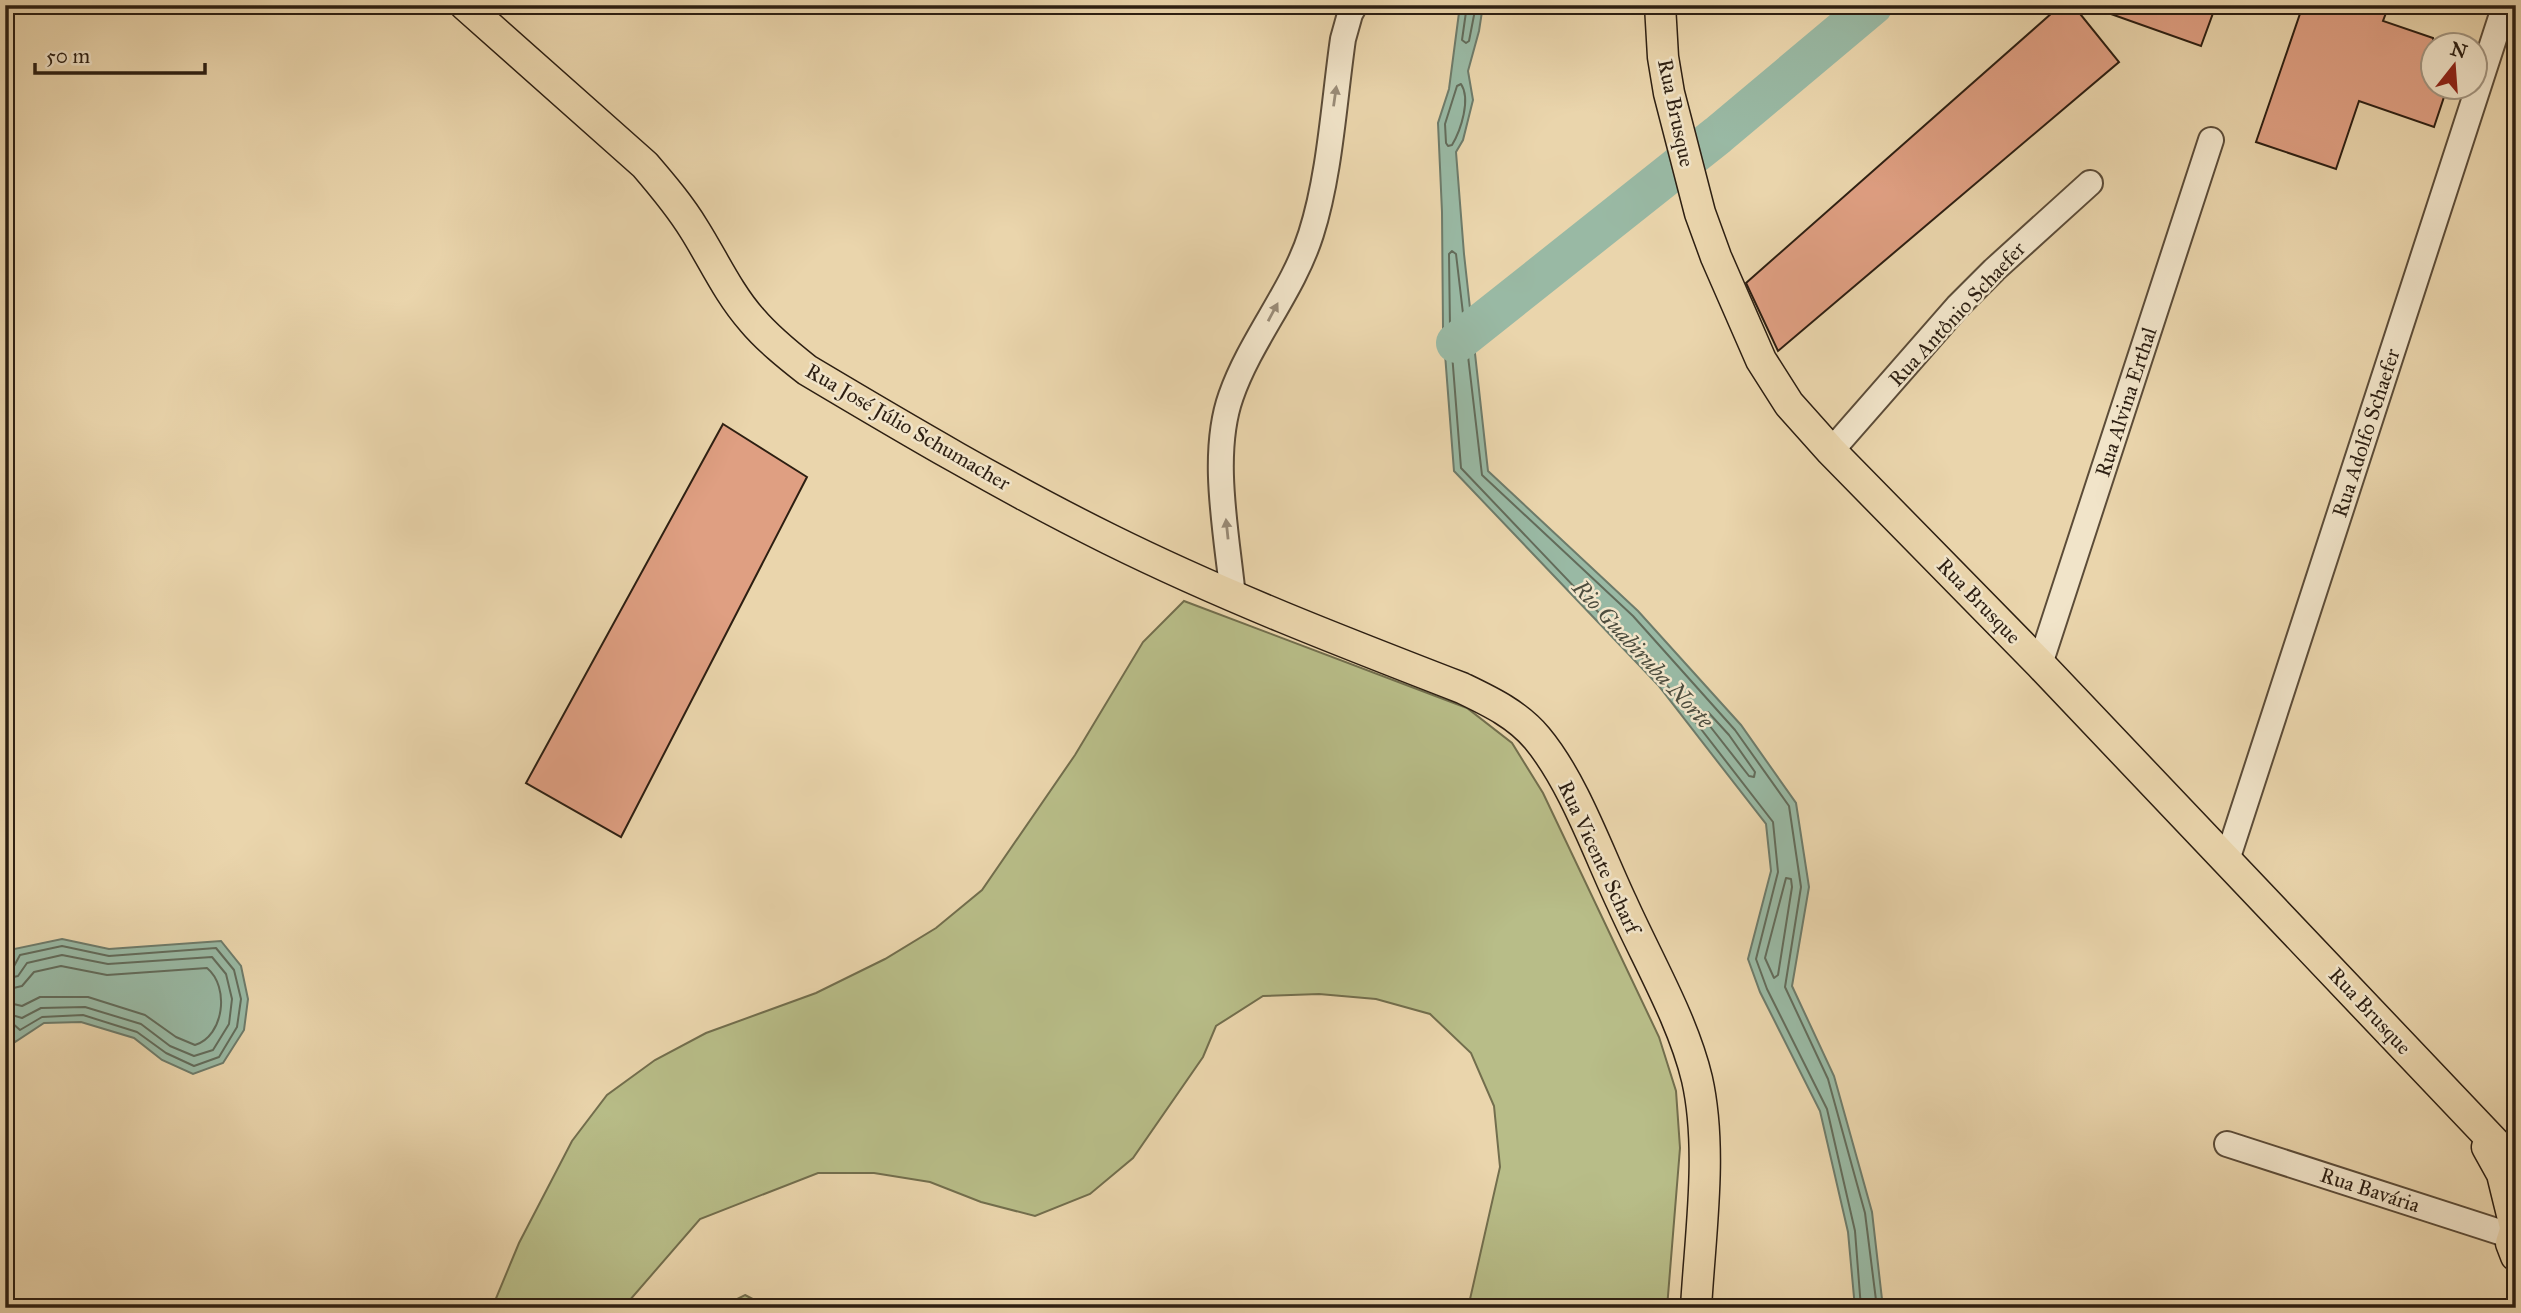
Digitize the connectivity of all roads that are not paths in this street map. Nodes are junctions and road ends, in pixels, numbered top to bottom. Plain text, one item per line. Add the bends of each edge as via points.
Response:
1 (465, 5) edge
2 (1355, 5) edge
3 (1660, 5) edge
4 (2505, 5) edge
5 (2211, 139) dead end
6 (2090, 183) dead end
7 (1831, 451) junction
8 (1233, 597) junction
9 (2040, 664) junction
10 (2227, 860) junction
11 (2459, 1106) junction
12 (2227, 1144) dead end
13 (2516, 1165) edge
14 (2515, 1236) edge
15 (1696, 1308) edge

1 - 8 main road, Rua José Júlio Schumacher via 645,165 686,216 751,319 807,370 1037,502
8 -> 2 street via 1222,482 1230,398 1311,236 1343,39
3 - 7 main road, Rua Brusque via 1678,130 1716,257 1760,360 1789,404
4 - 10 street, Rua Adolfo Schaefer
5 - 9 street, Rua Alvina Erthal
6 - 7 street, Rua Antônio Schaefer via 1958,306
7 - 9 main road, Rua Brusque
8 - 15 main road, Rua Vicente Scharf via 1490,701 1536,737 1553,762 1674,1016 1697,1079 1703,1179
9 - 10 main road, Rua Brusque
10 - 11 main road, Rua Brusque
11 - 13 main road, Rua Brusque
11 - 14 main road, Rua Brusque via 2502,1174
12 - 14 street, Rua Bavária

